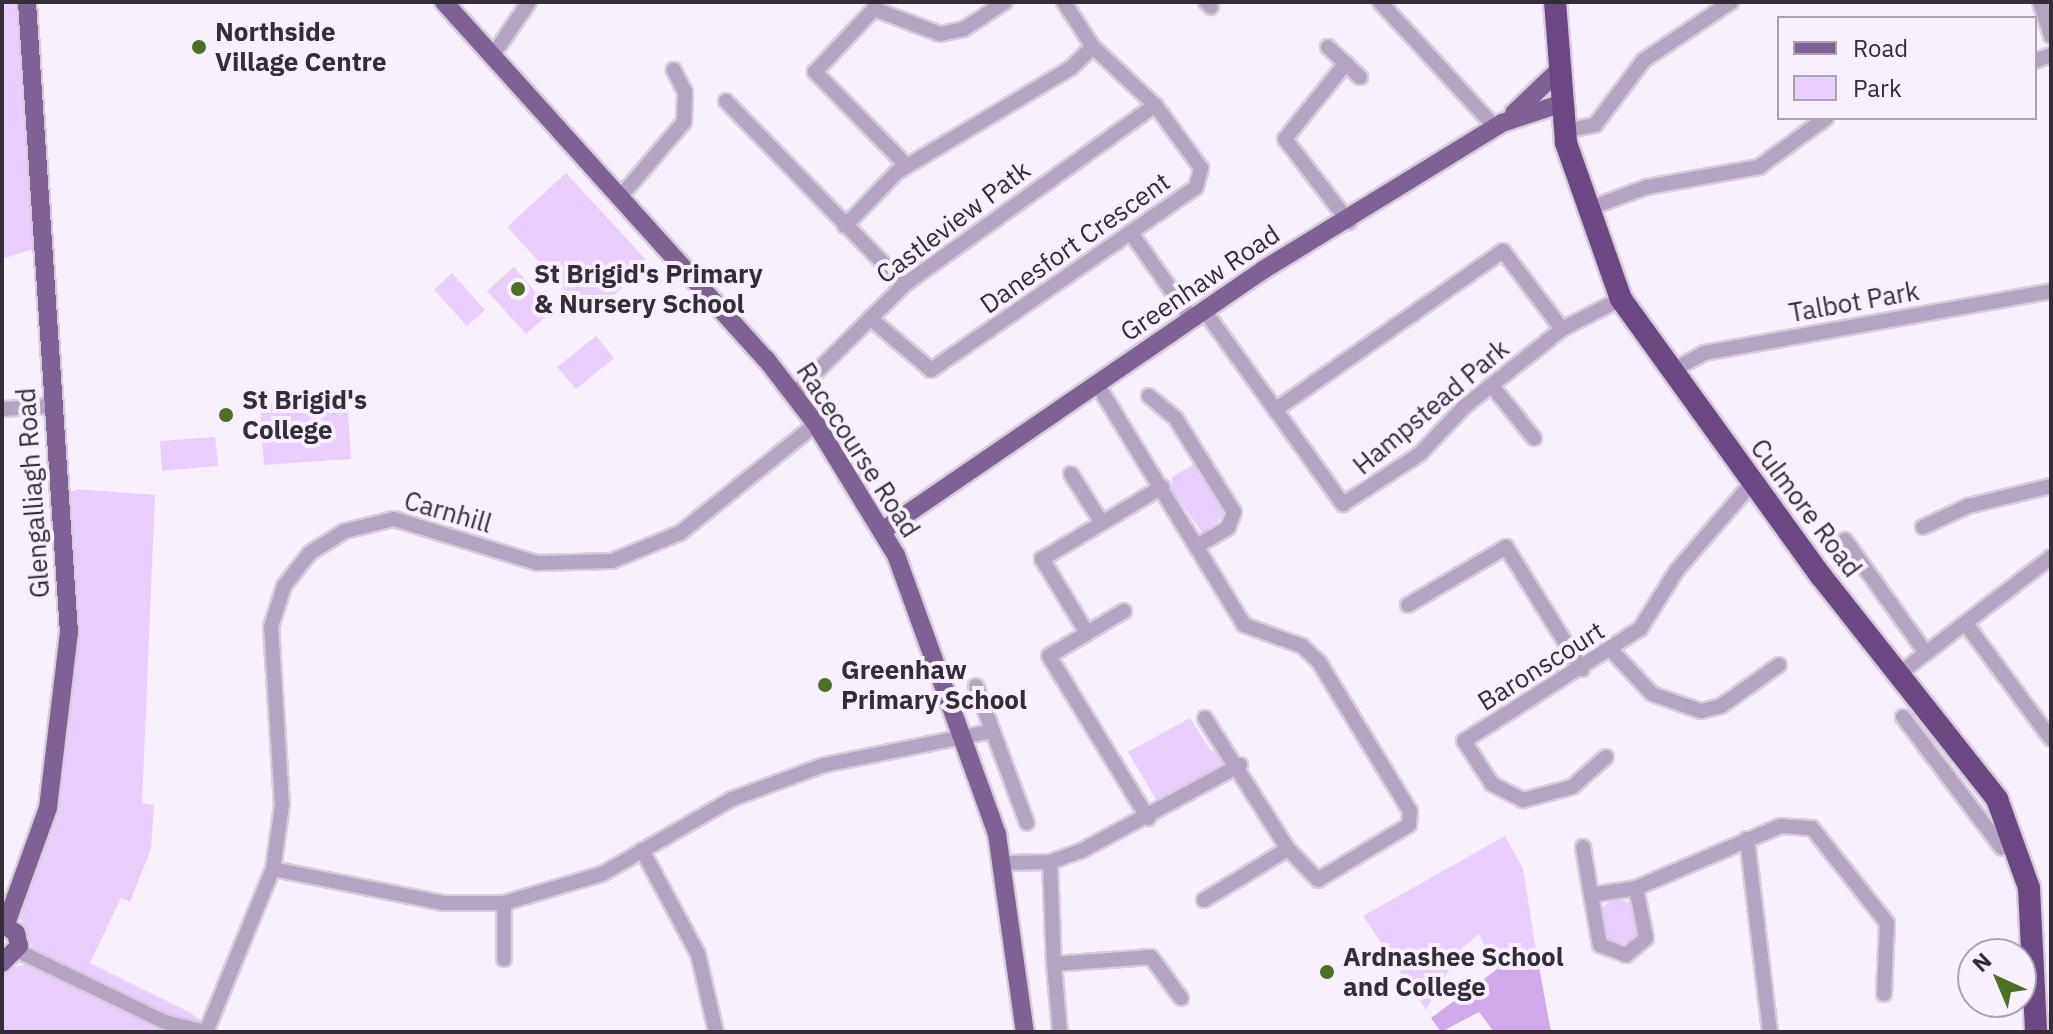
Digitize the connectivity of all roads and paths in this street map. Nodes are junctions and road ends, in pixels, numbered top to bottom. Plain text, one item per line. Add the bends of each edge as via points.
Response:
1 (27, 2) edge
2 (444, 2) edge
3 (529, 2) edge
4 (1005, 2) edge
5 (1064, 2) edge
6 (1380, 2) edge
7 (1555, 2) edge
8 (1731, 2) edge
9 (2040, 2) edge
10 (2051, 36) edge
11 (1093, 47) junction
12 (1328, 47) dead end
13 (493, 55) junction
14 (1346, 63) junction
15 (674, 70) dead end
16 (1556, 73) junction
17 (1360, 77) dead end
18 (726, 101) dead end
19 (1560, 104) junction
20 (1155, 105) junction
21 (1823, 120) edge
22 (1499, 125) junction
23 (1564, 131) junction
24 (907, 166) junction
25 (621, 196) junction
26 (1585, 210) junction
27 (1349, 222) junction
28 (845, 226) junction
29 (1131, 233) junction
30 (904, 285) junction
31 (2051, 291) edge
32 (1621, 299) junction
33 (1198, 314) junction
34 (870, 318) junction
35 (1562, 329) junction
36 (1670, 372) junction
37 (1097, 384) junction
38 (1492, 386) junction
39 (793, 395) junction
40 (1149, 396) dead end
41 (53, 406) junction
42 (2, 409) edge
43 (1275, 410) junction
44 (816, 424) junction
45 (1534, 438) dead end
46 (1071, 474) dead end
47 (1752, 483) junction
48 (2051, 486) edge
49 (1162, 487) junction
50 (1102, 523) junction
51 (1923, 527) dead end
52 (882, 531) junction
53 (1845, 540) dead end
54 (1198, 545) junction
55 (2051, 557) edge
56 (1408, 605) dead end
57 (1124, 611) dead end
58 (1966, 624) junction
59 (1087, 633) junction
60 (1613, 652) junction
61 (1926, 653) junction
62 (1779, 665) dead end
63 (1582, 669) junction
64 (1900, 673) junction
65 (976, 686) dead end
66 (1903, 717) dead end
67 (1205, 718) dead end
68 (993, 731) junction
69 (2051, 739) edge
70 (963, 740) junction
71 (1964, 754) junction
72 (1606, 757) dead end
73 (1240, 765) junction
74 (1942, 770) junction
75 (1148, 818) junction
76 (1027, 823) dead end
77 (1747, 839) junction
78 (1583, 847) dead end
79 (2002, 848) dead end
80 (1288, 849) junction
81 (642, 850) junction
82 (1050, 862) junction
83 (1004, 863) junction
84 (273, 869) junction
85 (1636, 888) junction
86 (1591, 895) junction
87 (1204, 900) dead end
88 (504, 903) junction
89 (4, 924) edge
90 (18, 951) junction
91 (504, 959) dead end
92 (2, 963) edge
93 (1054, 964) junction
94 (1884, 994) dead end
95 (1181, 998) dead end
96 (206, 1032) edge
97 (716, 1032) edge
98 (1025, 1032) edge
99 (1060, 1032) edge
100 (1770, 1032) edge
101 (2036, 1032) edge

1 - 41 main road, Glengalliagh Road
2 - 13 main road, Racecourse Road
3 - 13 street
4 - 24 street via 964,29 940,34 874,9 815,72
5 - 11 street, Danesfort Crescent
6 - 22 street
7 - 16 highway, Culmore Road
8 - 23 street via 1644,60 1595,125
9 - 10 street
11 - 20 street, Danesfort Crescent
11 - 24 street via 1071,68
12 - 14 street
13 - 25 main road, Racecourse Road
14 - 17 street
14 - 27 street via 1285,139
15 - 25 street via 685,92 684,122
16 - 19 highway, Culmore Road
16 - 22 main road
18 - 28 street
19 - 22 main road, Greenhaw Road
19 - 23 highway, Culmore Road
20 - 29 street, Danesfort Crescent via 1201,168 1201,178
20 - 30 street, Castleview Patk
21 - 26 street via 1759,167 1647,187
22 - 27 main road, Greenhaw Road
23 - 26 highway, Culmore Road
24 - 28 street
25 - 39 main road, Racecourse Road
26 - 32 highway, Culmore Road
27 - 33 main road, Greenhaw Road
28 - 30 street
29 - 33 street, Hampstead Park
29 - 34 street, Danesfort Crescent via 931,370
30 - 34 street, Castleview Patk
31 - 36 street, Talbot Park via 1704,353
32 - 35 street, Hampstead Park
32 - 36 highway, Culmore Road
33 - 37 main road, Greenhaw Road
33 - 43 street, Hampstead Park
34 - 39 street, Castleview Patk
35 - 38 street, Hampstead Park
35 - 43 street via 1503,251
36 - 47 highway, Culmore Road
37 - 49 street
37 - 52 main road, Greenhaw Road
38 - 43 street, Hampstead Park via 1396,473 1343,504
38 - 45 street
39 - 44 main road, Racecourse Road
40 - 54 street via 1176,419 1234,512 1228,528
41 - 42 street
41 - 89 main road, Glengalliagh Road via 69,633 64,711 48,808
44 - 52 main road, Racecourse Road
44 - 84 street, Carnhill via 680,533 612,561 537,563 394,519 345,531 310,553 284,586 271,627 282,793
46 - 50 street
47 - 60 street, Baronscourt via 1677,570 1640,629
47 - 64 highway, Culmore Road
48 - 51 street via 1968,506
49 - 50 street
49 - 54 street
50 - 59 street via 1042,559
52 - 70 main road, Racecourse Road via 926,623
53 - 61 street
54 - 80 street via 1244,625 1302,646 1319,662 1410,811 1409,825 1318,880
55 - 58 street
56 - 63 street via 1506,547
57 - 59 street
58 - 61 street
58 - 69 street
59 - 75 street via 1049,656
60 - 62 street via 1652,694 1701,711 1721,706
60 - 63 street, Baronscourt
61 - 64 street
63 - 72 street, Baronscourt via 1464,741 1492,784 1523,800 1572,787
64 - 71 highway, Culmore Road
65 - 68 street
66 - 74 street
67 - 73 street
68 - 70 street
68 - 76 street
70 - 81 street via 824,765 732,799
70 - 83 main road, Racecourse Road via 979,769
71 - 74 street
71 - 101 highway, Culmore Road via 1997,799 2025,868
73 - 75 street
73 - 80 street
74 - 79 street
75 - 82 street
77 - 85 street
77 - 94 street via 1797,825 1827,840 1887,923
77 - 100 street
78 - 86 street
80 - 87 street
81 - 88 street via 558,892
81 - 97 street via 698,954
82 - 83 street
82 - 93 street
83 - 98 main road, Racecourse Road
84 - 88 street via 443,903
84 - 96 street, Carnhill
85 - 86 street
85 - 86 street via 1646,938 1626,955 1600,945
88 - 91 street
89 - 90 main road, Glengalliagh Road via 16,933
90 - 92 main road
90 - 96 street, Carnhill via 165,1022
93 - 95 street via 1151,957
93 - 99 street

